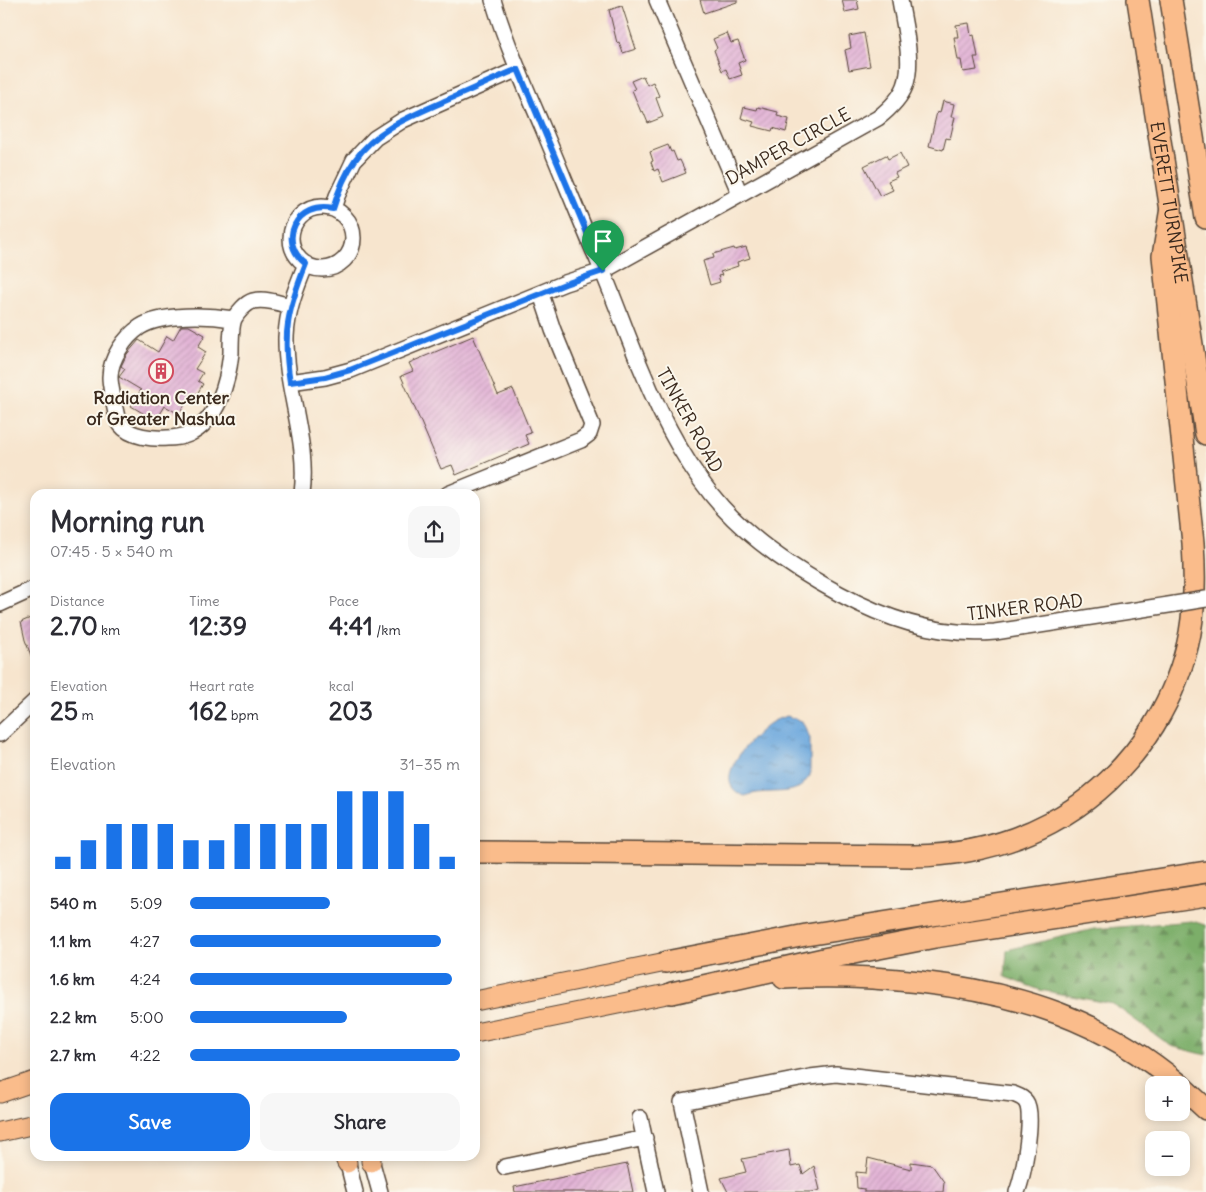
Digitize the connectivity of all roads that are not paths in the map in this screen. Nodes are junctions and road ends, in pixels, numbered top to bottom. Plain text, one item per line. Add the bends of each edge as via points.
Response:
1 (493, 0) edge
2 (657, 0) edge
3 (900, 0) edge
4 (1138, 0) edge
5 (1171, 0) edge
6 (518, 69) junction
7 (740, 194) junction
8 (1171, 208) junction
9 (333, 209) junction
10 (1206, 218) edge
11 (306, 264) junction
12 (603, 271) junction
13 (541, 294) junction
14 (290, 306) junction
15 (234, 320) junction
16 (290, 382) junction
17 (1206, 434) edge
18 (302, 489) edge
19 (460, 489) edge
20 (30, 590) edge
21 (1206, 600) edge
22 (0, 604) edge
23 (30, 706) edge
24 (0, 734) edge
25 (480, 852) edge
26 (1206, 872) edge
27 (1206, 895) edge
28 (666, 962) joint
29 (672, 993) junction
30 (480, 1000) edge
31 (480, 1033) edge
32 (1169, 1076) edge
33 (30, 1083) edge
34 (0, 1093) edge
35 (30, 1093) edge
36 (1190, 1094) edge
37 (0, 1101) edge
38 (1206, 1109) edge
39 (640, 1118) dead end
40 (30, 1125) edge
41 (0, 1132) edge
42 (644, 1138) junction
43 (347, 1161) edge
44 (371, 1161) edge
45 (505, 1167) dead end
46 (355, 1192) edge
47 (380, 1192) edge
48 (656, 1192) edge
49 (701, 1192) edge
50 (1017, 1192) edge

1 - 6 street, TINKER ROAD
2 - 7 street
3 - 7 street, DAMPER CIRCLE via 908,72 905,86 889,109
4 - 8 highway, EVERETT TURNPIKE
5 - 10 highway, EVERETT TURNPIKE
6 - 9 street via 413,115 383,132 354,160
6 - 12 street, TINKER ROAD
7 - 12 street, DAMPER CIRCLE
8 - 17 highway, EVERETT TURNPIKE
8 - 25 highway via 1163,256 1193,543 1192,618 1182,663 1163,709 1140,745 1106,784 1076,808 1039,829 992,846 946,855
9 - 11 street via 320,207 308,211 295,224 292,243
9 - 11 street via 347,219 352,229 350,251 343,260 328,268
11 - 14 street
12 - 13 street, DAMPER CIRCLE
12 - 21 street, TINKER ROAD, bridge via 640,367 679,447 706,487 722,507 761,543 827,588 900,620 935,630 972,634
13 - 16 street, DAMPER CIRCLE via 350,370
13 - 19 street via 592,425 589,434
14 - 15 street via 253,301
14 - 16 street via 286,339
15 - 15 street via 230,365 223,392 197,429 180,437 153,438 121,426 110,370 134,332 162,319
16 - 18 street via 304,455
20 - 22 street
23 - 24 street
26 - 28 highway via 806,934
27 - 29 highway via 916,941
28 - 30 main road
29 - 31 main road
29 - 32 highway via 760,980 831,976 965,988 1030,1003 1088,1025 1141,1055
33 - 34 main road
35 - 37 main road
36 - 38 highway
39 - 42 street
40 - 41 main road
42 - 45 street
42 - 48 street
43 - 46 street
44 - 47 street
49 - 50 street via 682,1102 836,1074 1020,1097 1026,1101 1030,1116 1024,1170

